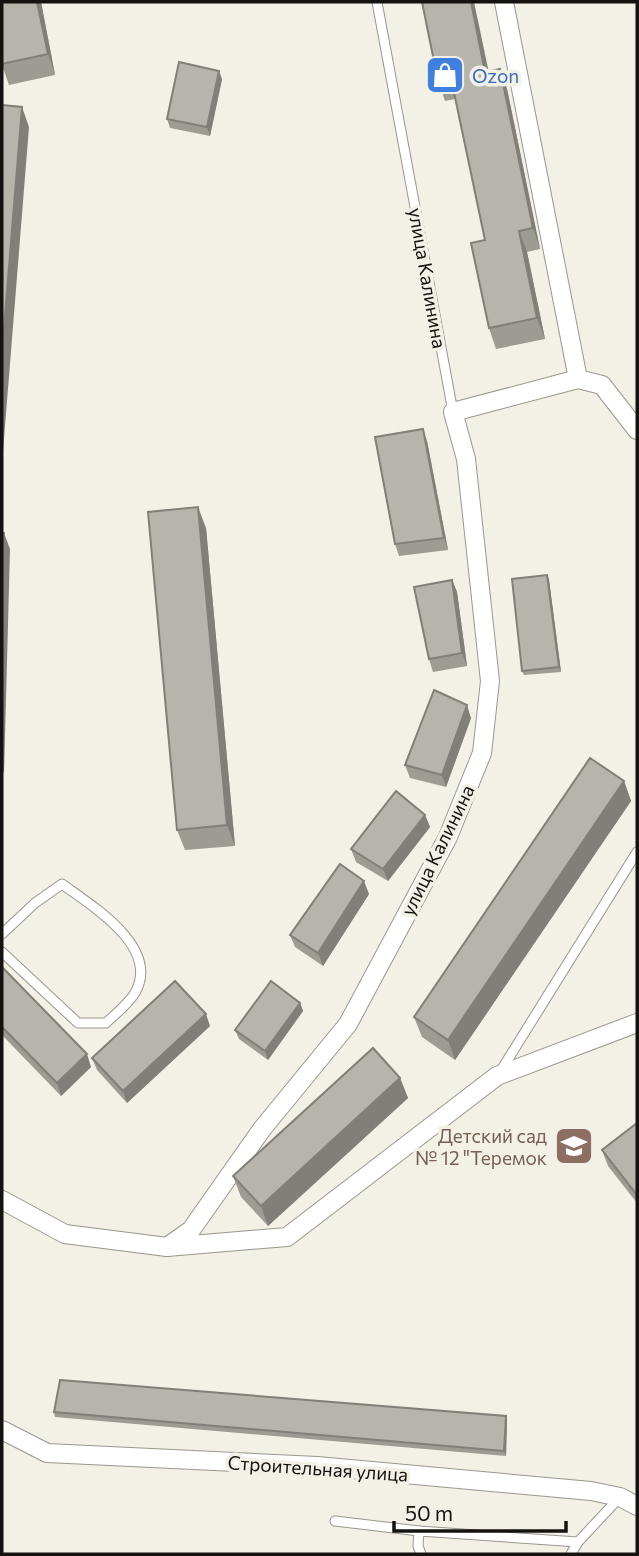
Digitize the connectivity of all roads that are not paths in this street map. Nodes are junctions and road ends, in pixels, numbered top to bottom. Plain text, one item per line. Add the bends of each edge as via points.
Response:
1 (377, 2) edge
2 (504, 2) edge
3 (578, 379) junction
4 (453, 412) junction
5 (637, 430) edge
6 (637, 852) edge
7 (2, 934) edge
8 (2, 952) edge
9 (637, 1023) edge
10 (497, 1076) junction
11 (2, 1200) edge
12 (167, 1247) junction
13 (2, 1430) edge
14 (620, 1497) junction
15 (637, 1506) edge
16 (335, 1521) dead end
17 (419, 1531) junction
18 (578, 1542) junction
19 (421, 1554) edge
20 (571, 1554) edge

1 - 4 lane, улица Калинина
2 - 3 street
3 - 4 street
3 - 5 street via 602,385
4 - 12 street, улица Калинина via 466,459 490,681 482,753 448,837 348,1024 262,1129 191,1230
6 - 10 lane
7 - 8 lane via 62,884 121,927 140,965 136,991 106,1023 78,1023
9 - 10 street
10 - 12 street via 287,1237
11 - 12 street via 65,1234
13 - 14 street, Строительная улица via 47,1453 317,1466
14 - 15 street, Строительная улица
14 - 18 lane
16 - 17 lane
17 - 18 lane
17 - 19 lane
18 - 20 lane

